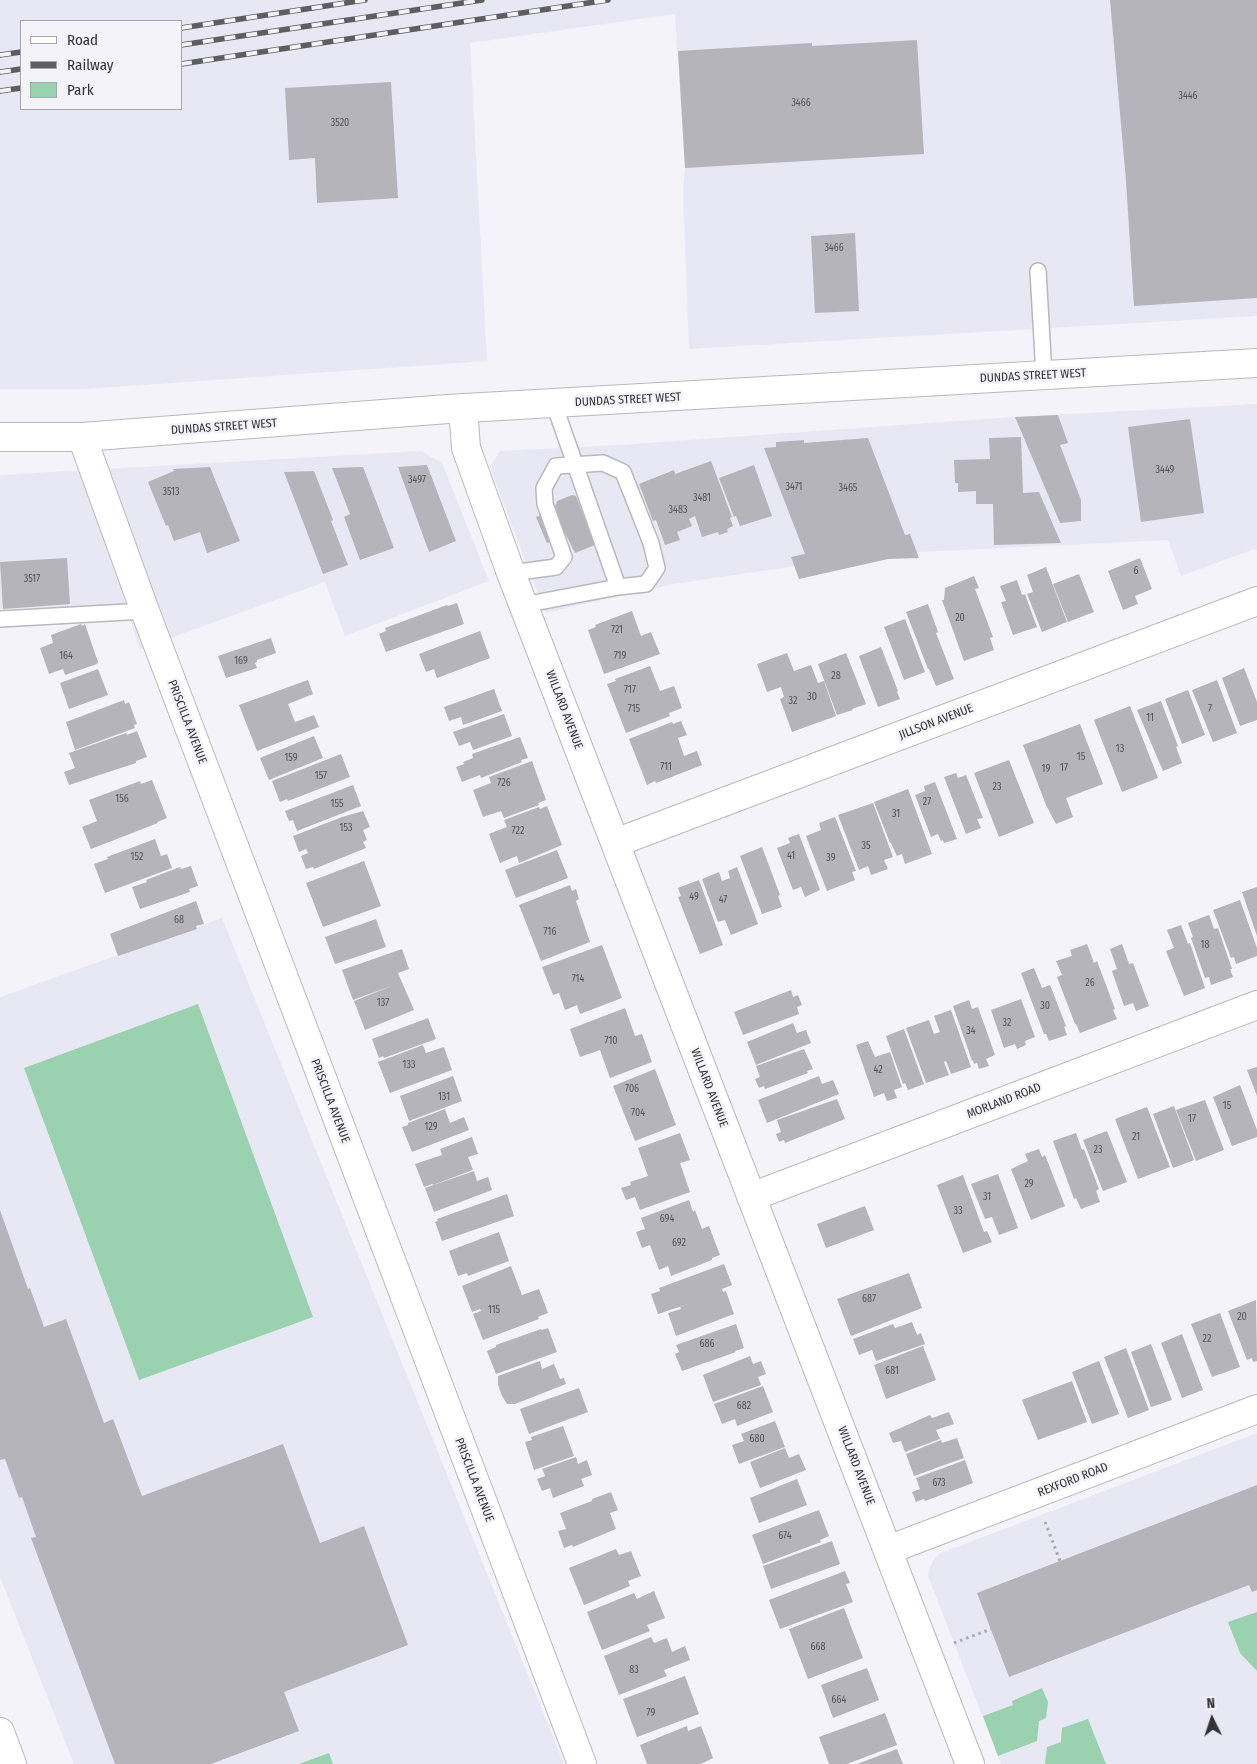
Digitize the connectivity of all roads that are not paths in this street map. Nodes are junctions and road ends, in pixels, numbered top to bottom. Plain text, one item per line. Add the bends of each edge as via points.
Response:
1 (1038, 271) dead end
2 (1257, 362) edge
3 (1044, 375) junction
4 (554, 404) junction
5 (463, 408) junction
6 (0, 437) edge
7 (82, 437) junction
8 (575, 464) junction
9 (511, 573) junction
10 (618, 587) junction
11 (1257, 602) edge
12 (523, 604) junction
13 (145, 611) junction
14 (0, 619) edge
15 (615, 843) junction
16 (1257, 1005) edge
17 (751, 1197) junction
18 (1257, 1409) edge
19 (888, 1550) junction
20 (0, 1732) edge
21 (12, 1764) edge
22 (582, 1764) edge
23 (970, 1764) edge

1 - 3 lane
2 - 3 street, DUNDAS STREET WEST
3 - 4 street, DUNDAS STREET WEST
4 - 5 street, DUNDAS STREET WEST
4 - 8 lane
5 - 7 street, DUNDAS STREET WEST
5 - 9 street, WILLARD AVENUE via 466,448
6 - 7 street, DUNDAS STREET WEST
7 - 13 street, PRISCILLA AVENUE
8 - 9 lane via 556,466 544,488 545,504 564,557 556,567
8 - 10 lane
8 - 10 lane via 602,463 623,472 651,543 657,568 646,584
9 - 12 street, WILLARD AVENUE
10 - 12 lane
11 - 15 street, JILLSON AVENUE
12 - 15 street, WILLARD AVENUE
13 - 14 lane
13 - 22 street, PRISCILLA AVENUE
15 - 17 street, WILLARD AVENUE
16 - 17 street, MORLAND ROAD
17 - 19 street, WILLARD AVENUE
18 - 19 street, REXFORD ROAD
19 - 23 street, WILLARD AVENUE
20 - 21 street

